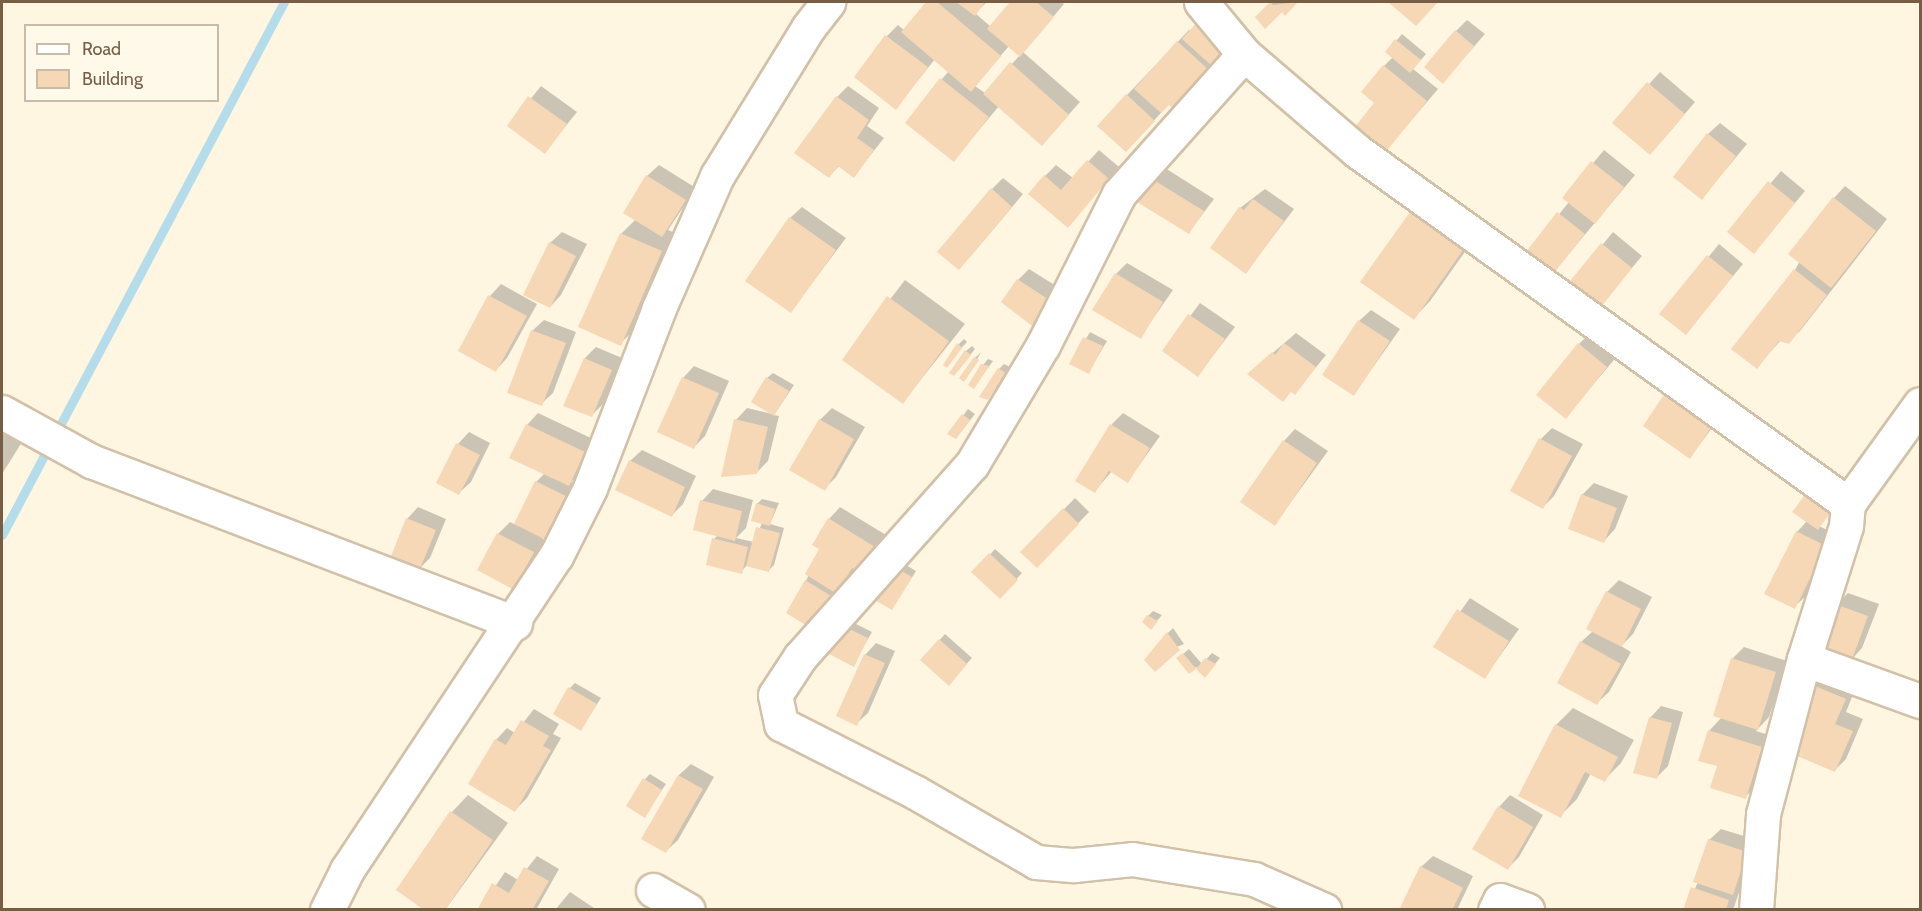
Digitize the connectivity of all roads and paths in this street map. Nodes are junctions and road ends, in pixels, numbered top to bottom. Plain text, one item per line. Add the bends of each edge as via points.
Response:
1 (828, 2) edge
2 (1201, 2) edge
3 (1244, 54) junction
4 (1920, 404) edge
5 (2, 412) edge
6 (1848, 504) junction
7 (515, 623) junction
8 (1804, 659) junction
9 (1920, 700) edge
10 (653, 890) dead end
11 (327, 909) edge
12 (688, 909) edge
13 (1324, 909) edge
14 (1495, 909) edge
15 (1527, 909) edge
16 (1756, 909) edge

1 - 7 street via 717,176 659,308 590,488 556,556
2 - 3 street
3 - 6 street via 1357,151
3 - 13 street via 1119,194 1043,345 972,464 800,657 775,695 781,724 915,792 1036,862 1074,865 1132,859 1254,879
4 - 6 street
5 - 7 street via 91,460
6 - 8 street via 1846,526
7 - 11 street via 437,732 347,870
8 - 9 street
8 - 16 street via 1763,814
10 - 12 street
14 - 15 street via 1500,900

